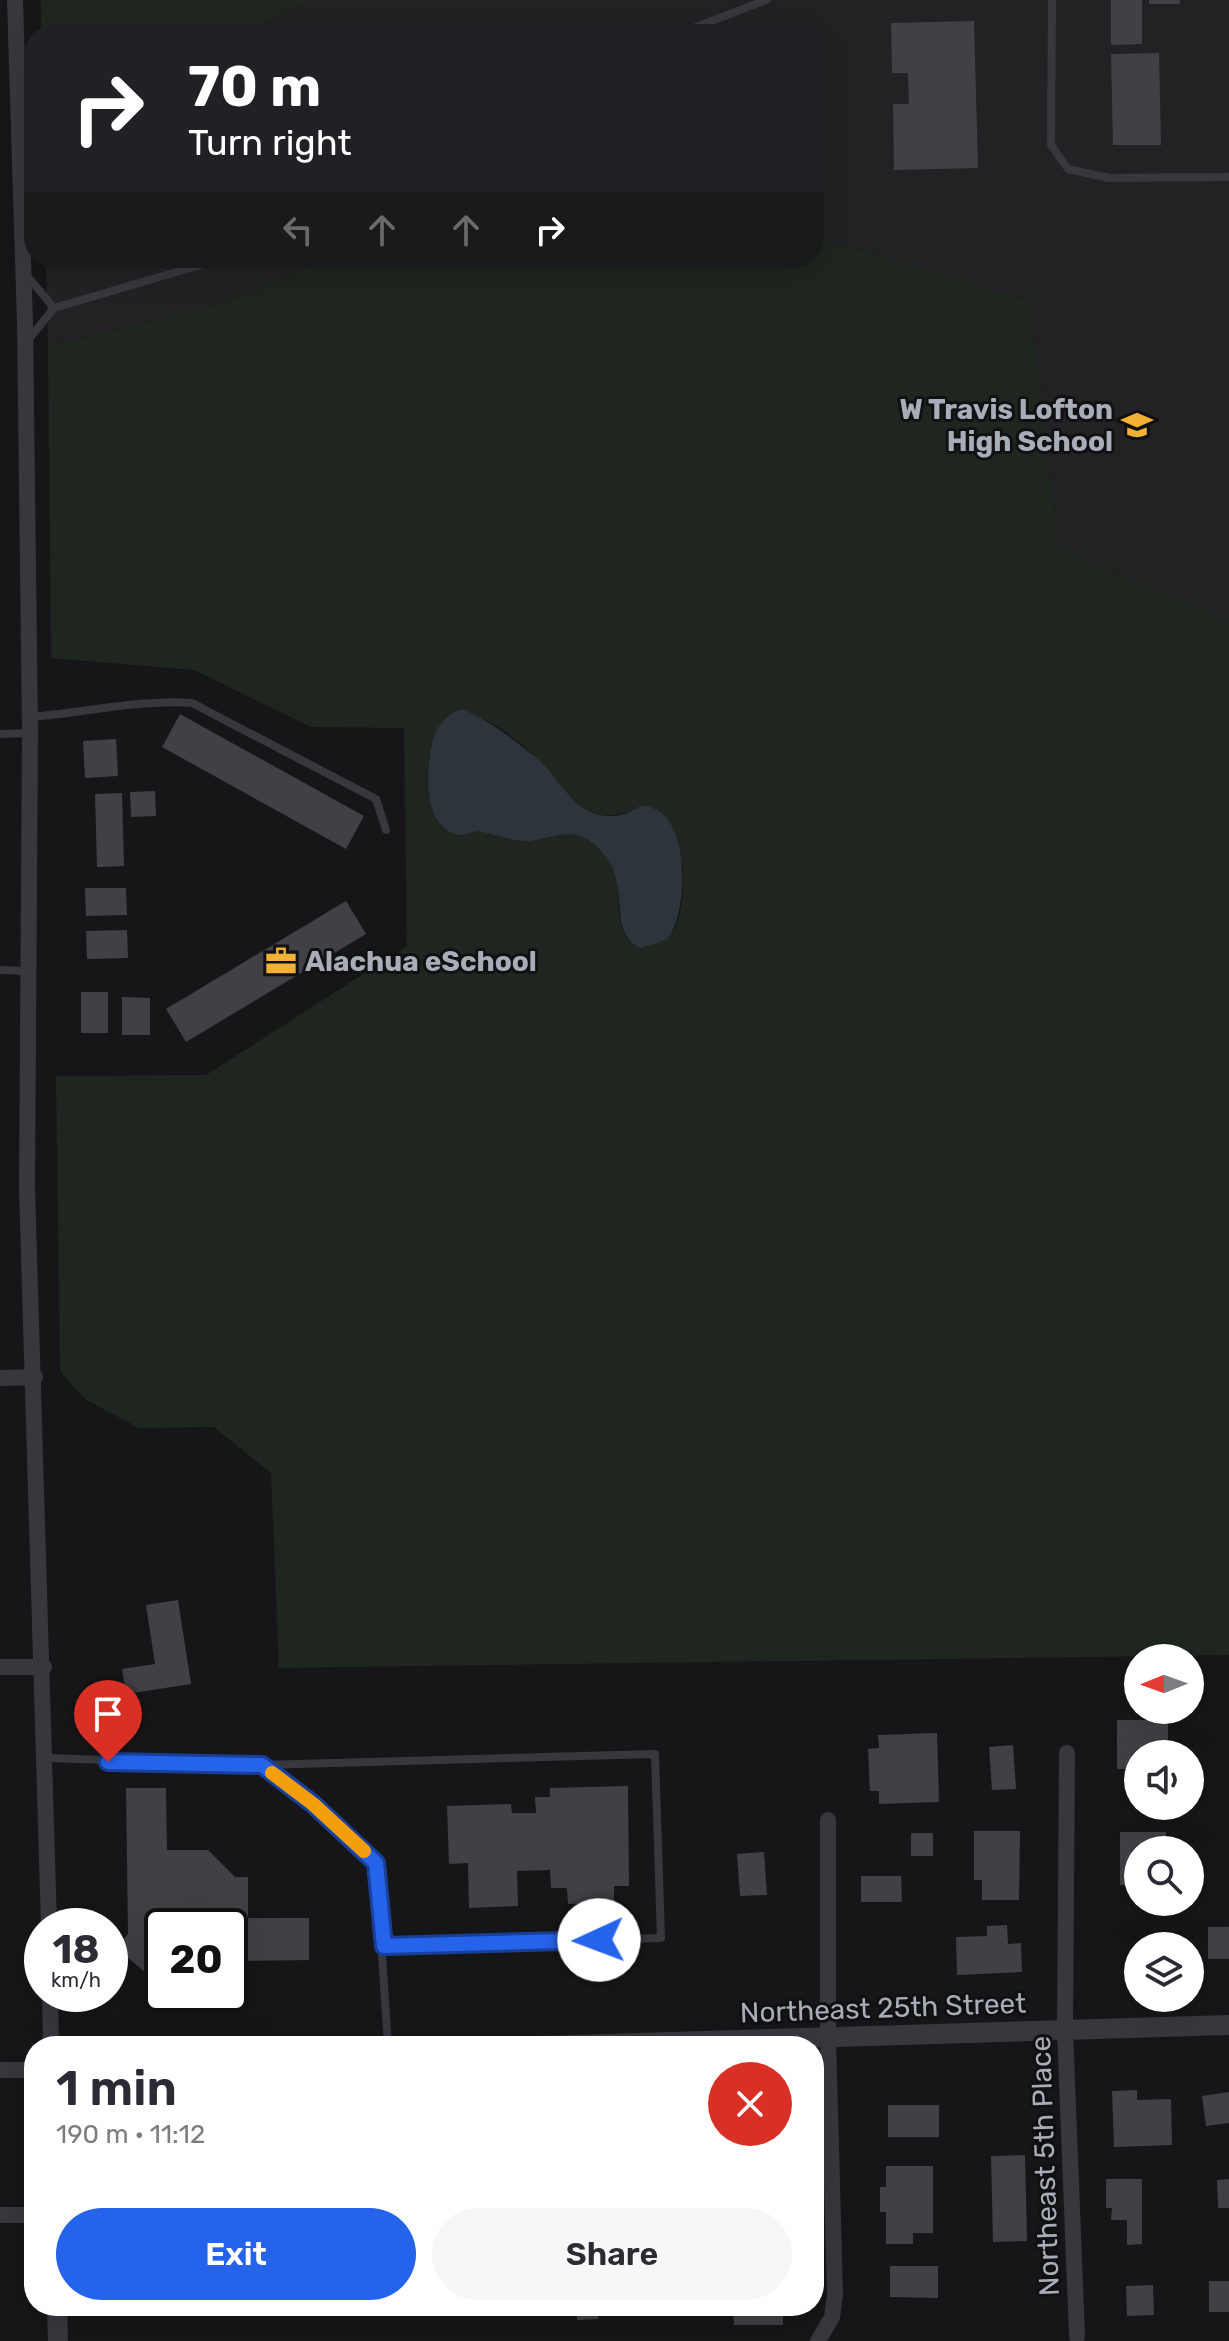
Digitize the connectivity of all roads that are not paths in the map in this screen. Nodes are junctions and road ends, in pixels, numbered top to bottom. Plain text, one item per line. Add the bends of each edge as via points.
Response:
1 (15, 0) edge
2 (766, 0) edge
3 (1052, 0) edge
4 (704, 24) edge
5 (1229, 177) edge
6 (190, 268) edge
7 (23, 270) junction
8 (54, 308) junction
9 (25, 344) junction
10 (30, 725) junction
11 (0, 734) edge
12 (386, 830) dead end
13 (0, 970) edge
14 (27, 971) junction
15 (35, 1377) junction
16 (0, 1378) edge
17 (0, 1667) edge
18 (44, 1667) junction
19 (1067, 1753) dead end
20 (46, 1758) junction
21 (262, 1765) junction
22 (828, 1820) dead end
23 (49, 1908) edge
24 (384, 1946) junction
25 (50, 2012) edge
26 (1229, 2025) edge
27 (1065, 2030) junction
28 (51, 2036) edge
29 (388, 2036) edge
30 (824, 2037) edge
31 (828, 2037) junction
32 (0, 2070) edge
33 (24, 2070) edge
34 (0, 2215) edge
35 (24, 2215) edge
36 (57, 2316) edge
37 (1077, 2336) dead end
38 (821, 2338) edge
39 (58, 2341) edge

1 - 7 street
2 - 4 lane
3 - 5 lane via 1051,145 1068,169 1109,178
6 - 8 lane
7 - 8 lane
7 - 9 street
8 - 9 lane
9 - 10 street
10 - 11 lane
10 - 12 lane via 163,701 192,703 376,799
10 - 14 street
13 - 14 lane
14 - 15 street via 27,1189
15 - 16 street
15 - 18 street
17 - 18 street
18 - 20 street
19 - 27 street, Northeast 5th Place
20 - 21 lane
20 - 23 street
21 - 24 lane via 376,1863
21 - 24 lane via 655,1754 661,1938
22 - 31 street
24 - 29 lane
25 - 28 street
26 - 27 street, Northeast 25th Street
27 - 31 street, Northeast 25th Street
27 - 37 street, Northeast 5th Place
30 - 31 street, Northeast 25th Street
31 - 38 street via 835,2295
32 - 33 street
34 - 35 street
36 - 39 street

